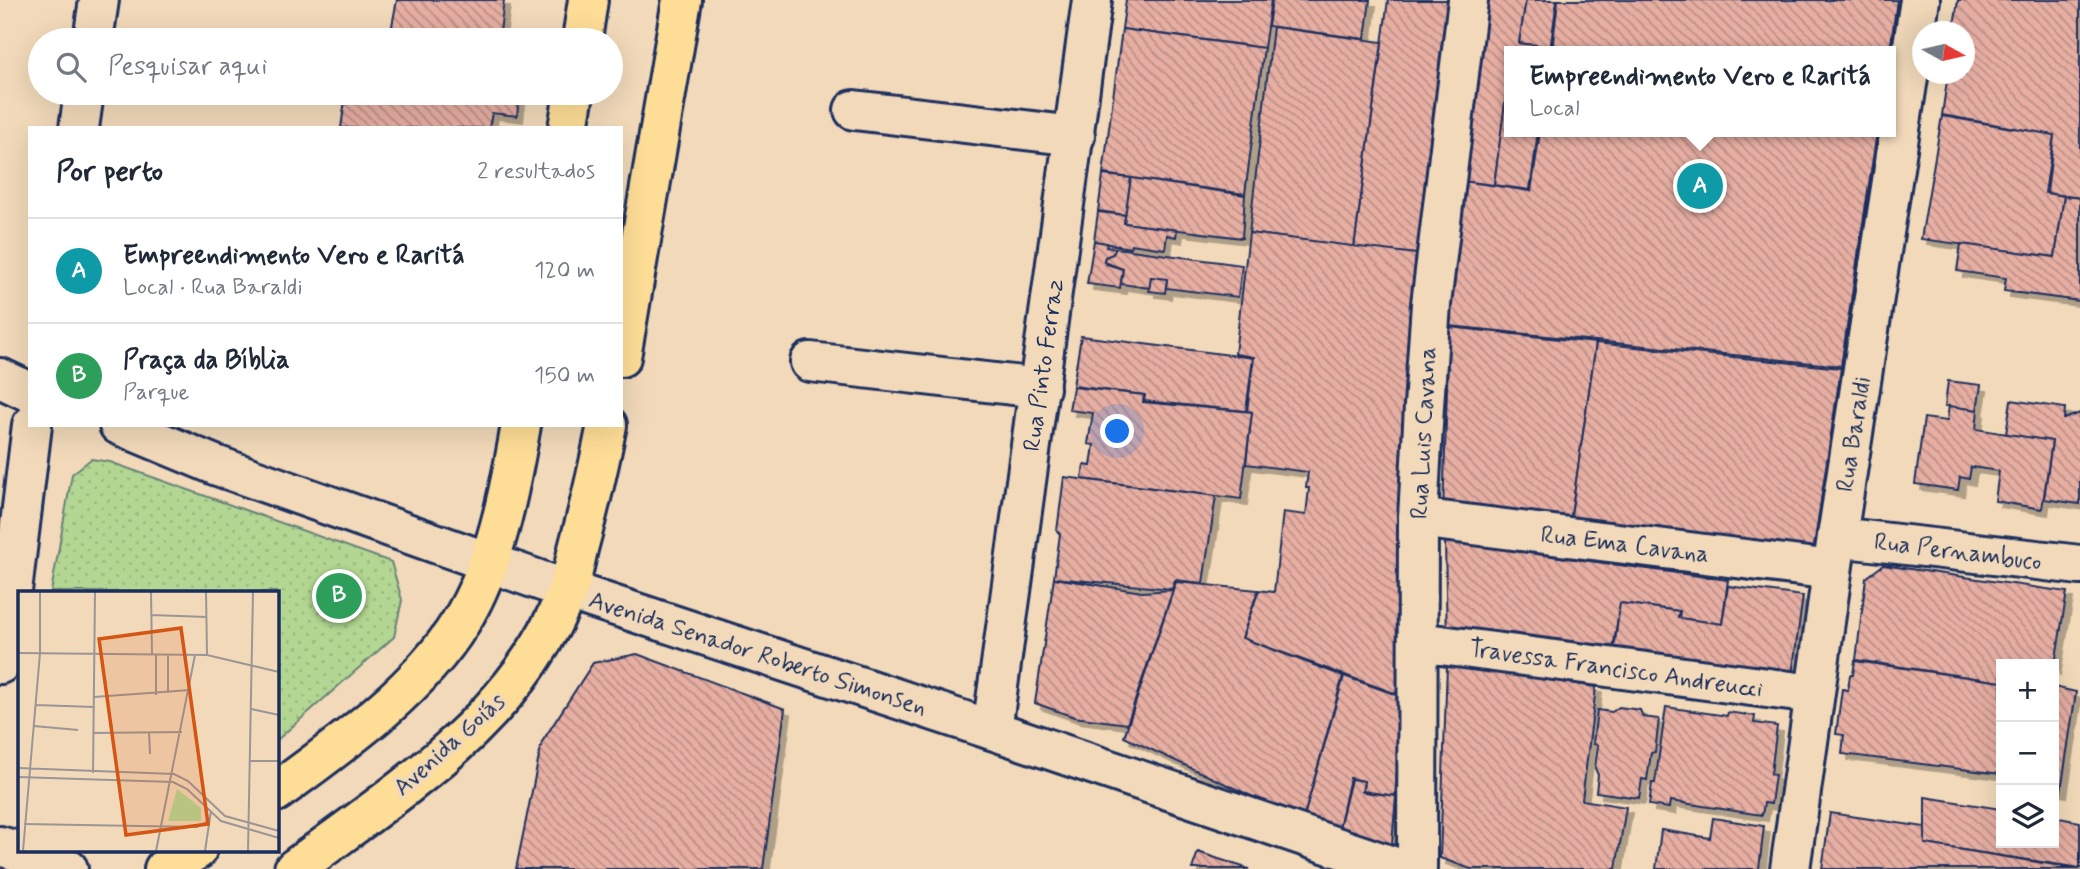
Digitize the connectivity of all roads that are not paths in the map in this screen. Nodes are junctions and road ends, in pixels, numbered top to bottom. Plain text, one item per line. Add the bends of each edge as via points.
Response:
1 (100, 0) edge
2 (588, 0) edge
3 (681, 0) edge
4 (1092, 0) edge
5 (1468, 0) edge
6 (1920, 0) edge
7 (95, 28) edge
8 (584, 28) edge
9 (82, 105) edge
10 (572, 105) edge
11 (854, 110) dead end
12 (79, 126) edge
13 (568, 126) edge
14 (1075, 136) junction
15 (623, 347) edge
16 (810, 362) dead end
17 (0, 378) edge
18 (1040, 388) junction
19 (28, 391) edge
20 (32, 427) edge
21 (124, 427) edge
22 (521, 427) edge
23 (607, 427) edge
24 (1418, 518) junction
25 (1834, 553) junction
26 (488, 561) junction
27 (2080, 565) edge
28 (568, 590) junction
29 (1418, 642) junction
30 (0, 664) edge
31 (1813, 694) junction
32 (992, 730) junction
33 (278, 791) edge
34 (31, 852) edge
35 (194, 852) edge
36 (68, 869) edge
37 (164, 869) edge
38 (294, 869) edge
39 (1401, 869) edge
40 (1417, 869) edge
41 (1790, 869) edge

1 - 7 street
2 - 8 main road
3 - 15 main road
4 - 14 street, Rua Pinto Ferraz
5 - 24 street, Rua Luis Cavana via 1431,304
6 - 25 street, Rua Baraldi
9 - 12 street
10 - 13 main road
11 - 14 street
14 - 18 street, Rua Pinto Ferraz
16 - 18 street
17 - 19 street
18 - 32 street, Rua Pinto Ferraz
20 - 30 street
21 - 26 street, Avenida Senador Roberto Simonsen
22 - 26 main road
23 - 28 main road, Avenida Goiás
24 - 25 street, Rua Ema Cavana
24 - 29 street, Rua Luis Cavana
25 - 27 street, Rua Pernambuco
25 - 31 street, Rua Baraldi
26 - 28 street, Avenida Senador Roberto Simonsen
26 - 33 main road via 447,644 391,702
28 - 32 street, Avenida Senador Roberto Simonsen
28 - 38 main road, Avenida Goiás via 518,681 477,726
29 - 31 street, Travessa Francisco Andreucci
29 - 40 street, Rua Luis Cavana
31 - 41 street, Rua Baraldi
32 - 39 street, Avenida Senador Roberto Simonsen
34 - 36 street
35 - 37 main road

